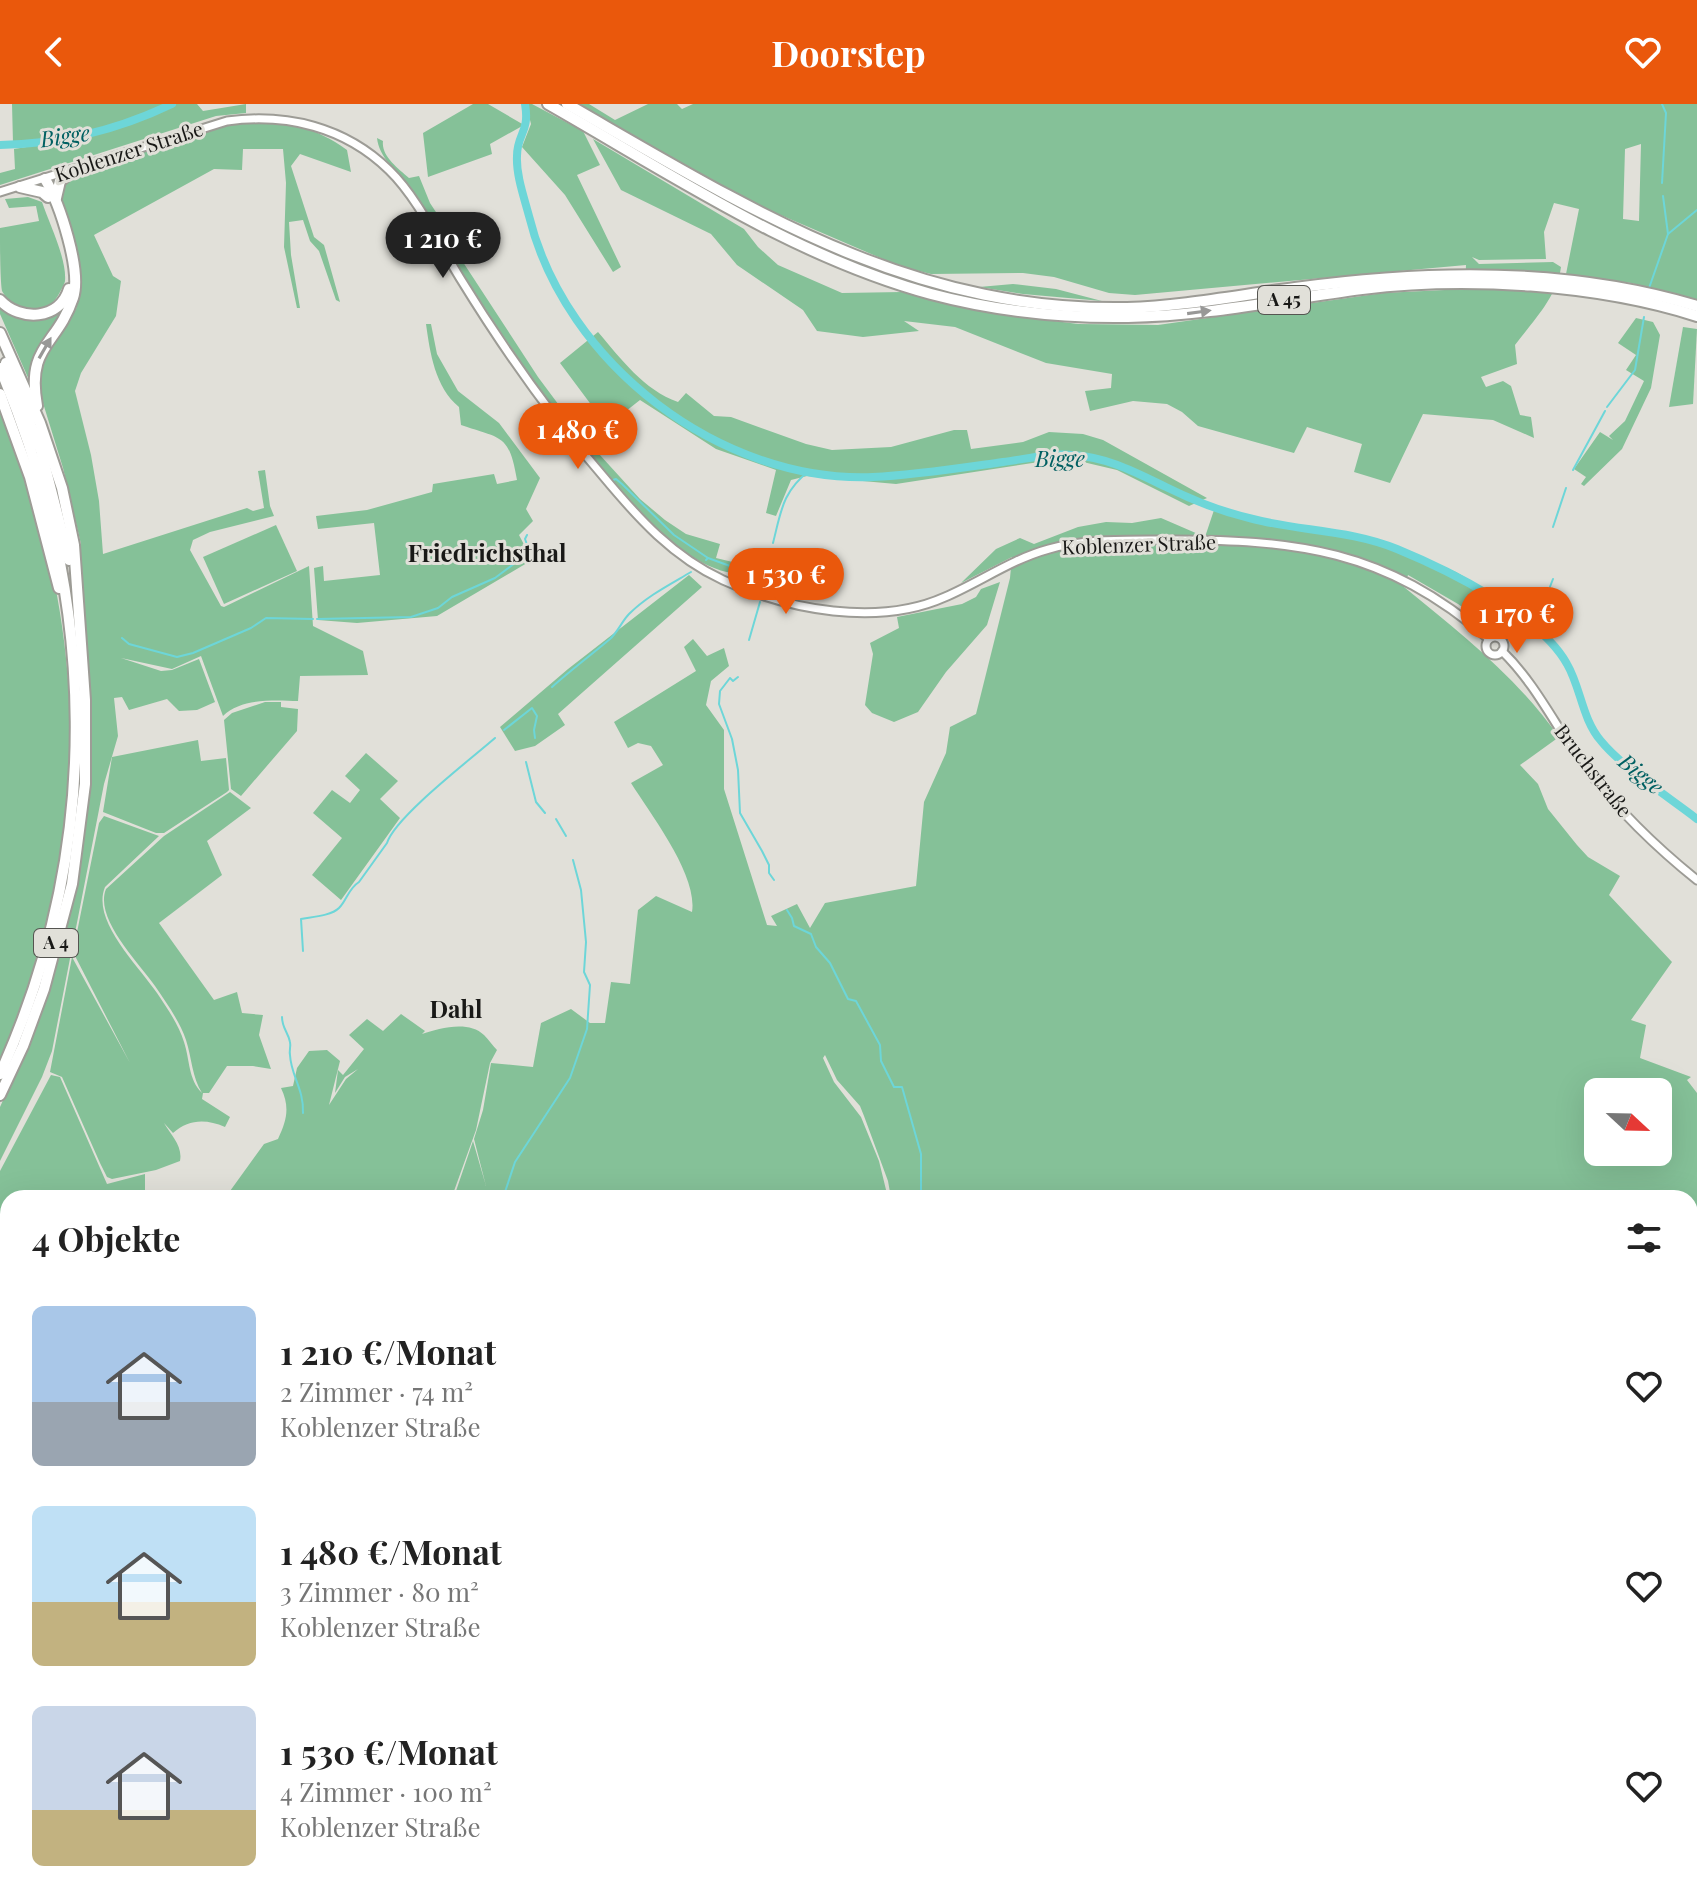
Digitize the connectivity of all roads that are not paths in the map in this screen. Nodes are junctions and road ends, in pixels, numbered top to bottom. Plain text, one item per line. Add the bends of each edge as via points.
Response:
1 (548, 104) edge
2 (567, 104) edge
3 (656, 161) junction
4 (72, 171) junction
5 (45, 179) junction
6 (20, 187) junction
7 (0, 192) edge
8 (52, 200) junction
9 (1504, 281) junction
10 (0, 300) edge
11 (1697, 306) edge
12 (1697, 316) edge
13 (0, 333) edge
14 (0, 347) edge
15 (0, 368) edge
16 (0, 394) edge
17 (0, 402) edge
18 (40, 423) junction
19 (13, 429) junction
20 (79, 618) junction
21 (71, 632) junction
22 (1489, 639) junction
23 (1502, 651) junction
24 (1697, 880) edge
25 (0, 1074) edge
26 (0, 1095) edge

1 - 3 highway, A 45
2 - 3 highway, A 45
3 - 9 highway, A 45 via 718,203 829,257 985,307 1128,317 1179,315 1366,289
4 - 5 main road, Koblenzer Straße
4 - 8 highway
4 - 22 main road, Koblenzer Straße via 207,126 246,119 312,124 354,144 401,184 506,350 617,493 685,558 748,590 831,611 898,611 944,598 1050,548 1143,540 1236,541 1315,550 1379,568 1432,595
5 - 6 main road, Koblenzer Straße
5 - 8 highway
6 - 7 main road, Koblenzer Straße
6 - 8 highway
8 - 10 highway via 70,265 67,297 35,315
18 -> 8 highway via 35,367 65,317 75,287 74,266
9 - 11 highway, A 45 via 1579,281
9 - 12 highway, A 45 via 1651,303
13 - 18 highway
14 - 20 highway, A 4 via 41,451
15 - 21 highway, A 4 via 60,555
16 - 19 highway
17 - 19 highway
18 - 20 highway via 74,545
19 - 21 highway
20 - 26 highway, A 4 via 85,784 72,884 44,989
21 - 25 highway, A 4 via 76,767 63,886 35,987
22 - 23 main road via 1500,639
22 - 23 main road via 1489,653
23 - 24 main road, Bruchstraße via 1589,772 1659,850

